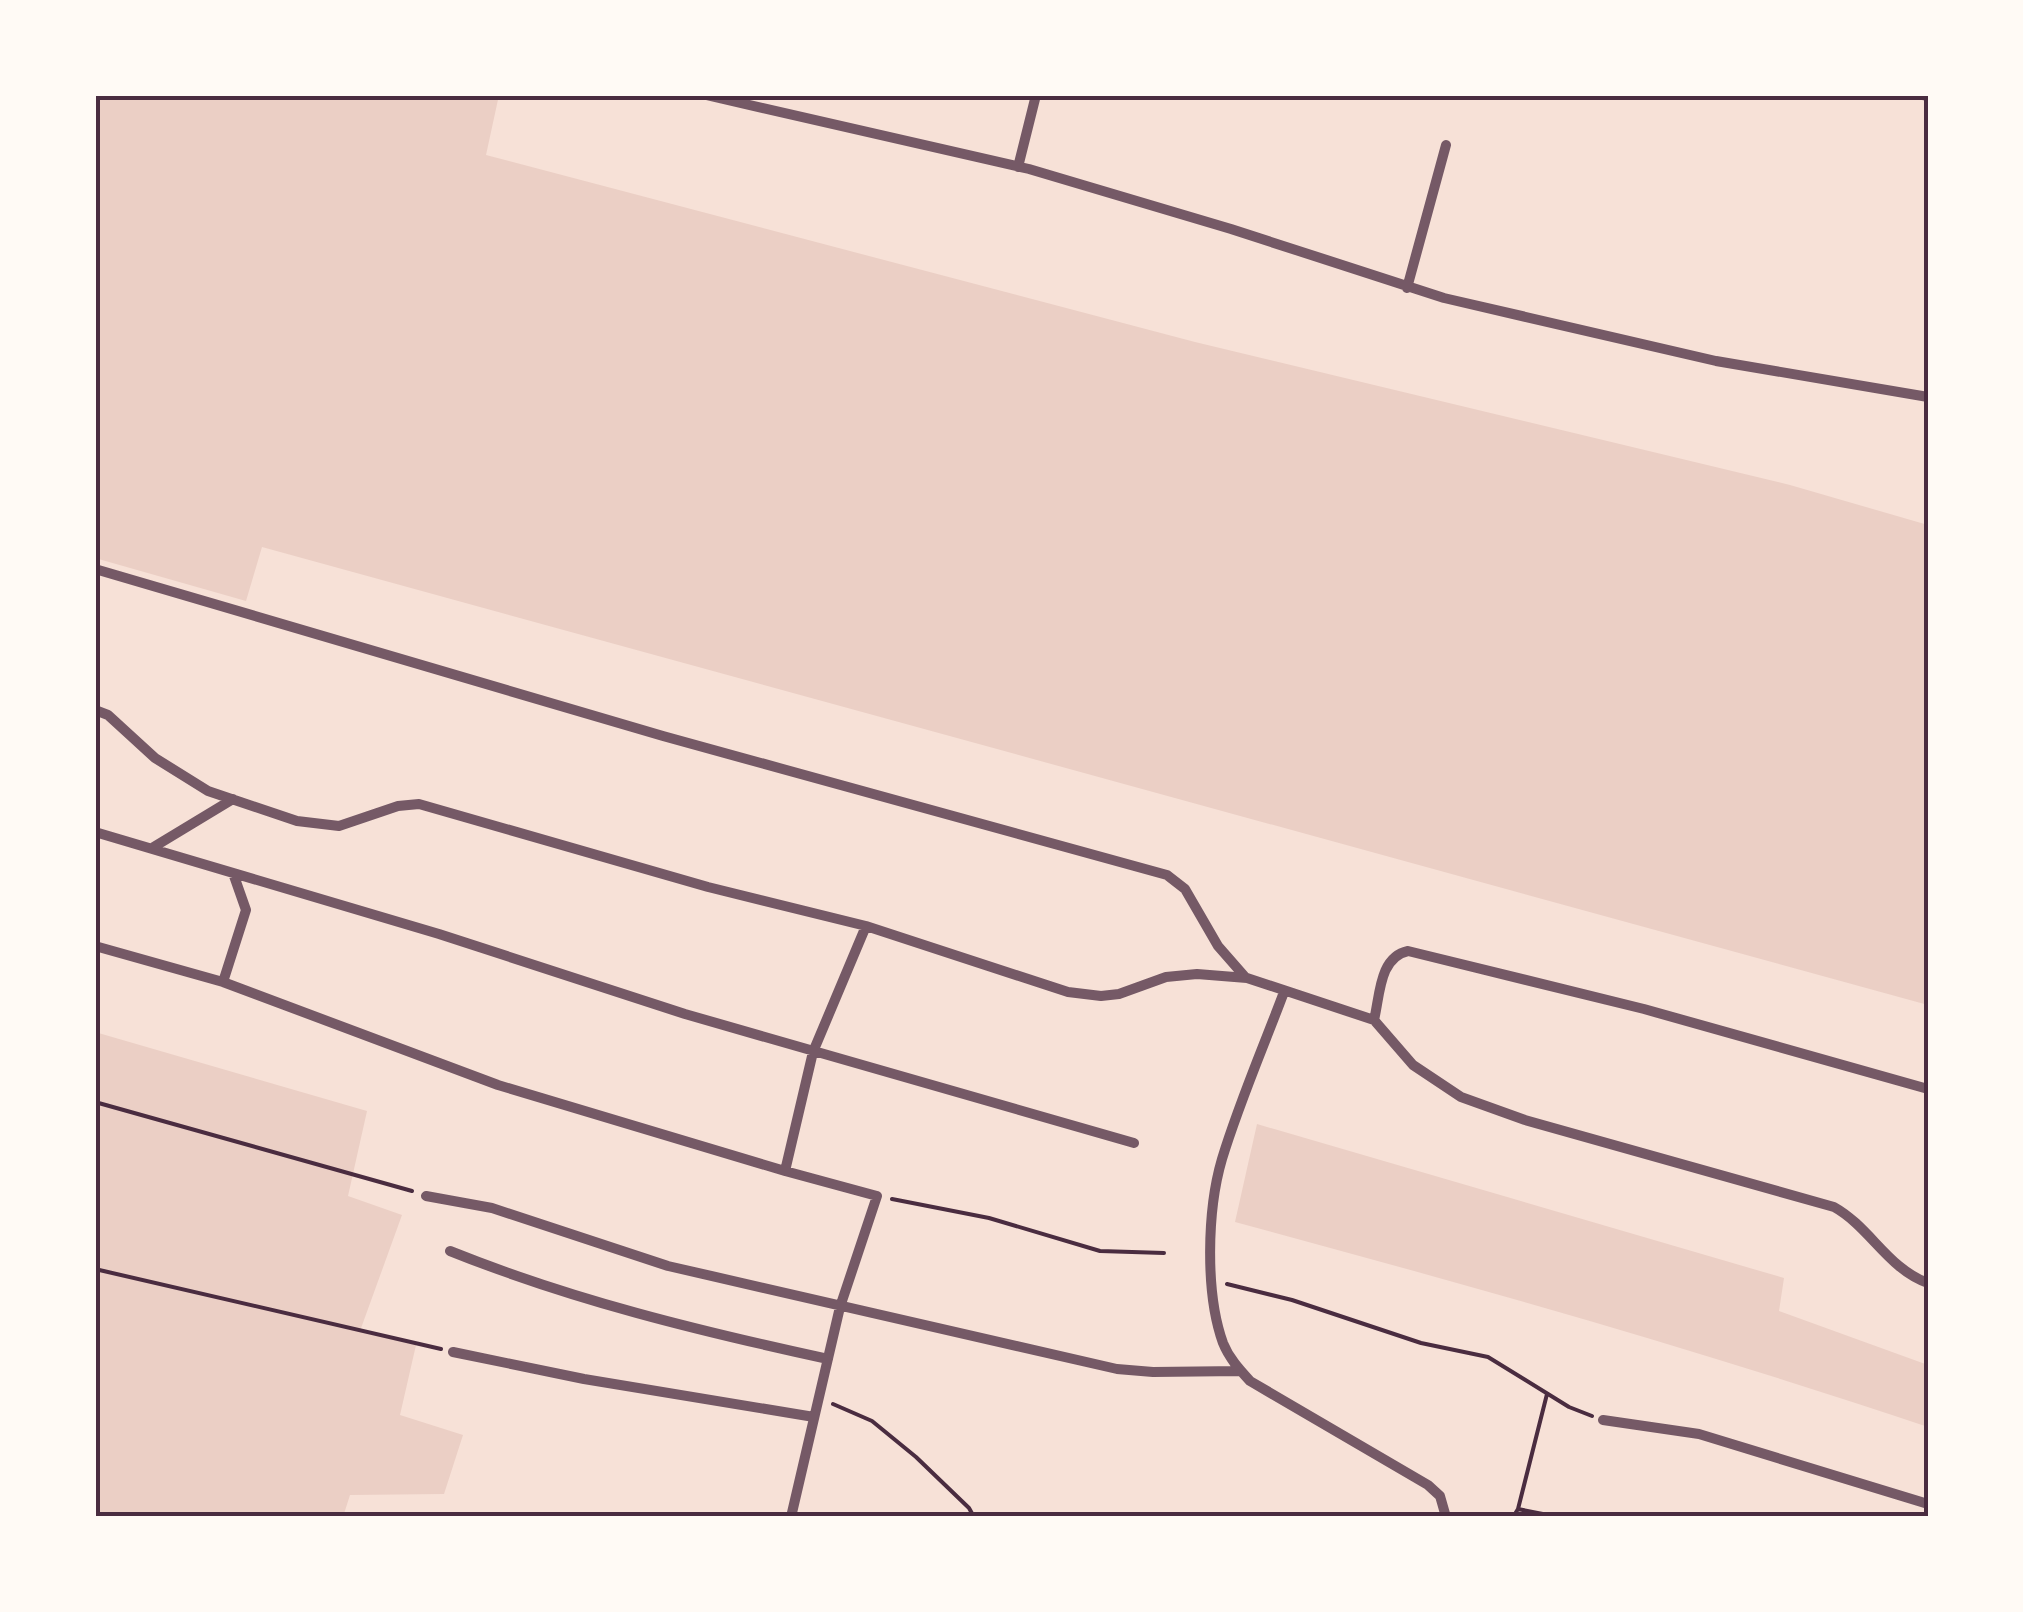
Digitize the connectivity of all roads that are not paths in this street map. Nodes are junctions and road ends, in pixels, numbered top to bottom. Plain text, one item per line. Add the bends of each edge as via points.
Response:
1 (706, 95) edge
2 (1036, 95) edge
3 (1446, 145) dead end
4 (1018, 167) junction
5 (1408, 288) junction
6 (1928, 397) edge
7 (95, 568) edge
8 (95, 710) edge
9 (233, 799) junction
10 (95, 832) edge
11 (152, 848) junction
12 (233, 873) junction
13 (866, 926) junction
14 (95, 946) edge
15 (1247, 978) junction
16 (224, 982) junction
17 (1284, 992) junction
18 (1374, 1020) junction
19 (813, 1052) junction
20 (1928, 1088) edge
21 (1134, 1143) dead end
22 (785, 1171) junction
23 (426, 1196) road end
24 (450, 1251) dead end
25 (1928, 1283) edge
26 (840, 1307) junction
27 (453, 1352) road end
28 (828, 1360) junction
29 (1241, 1371) junction
30 (814, 1418) junction
31 (1604, 1420) road end
32 (1928, 1504) edge
33 (791, 1517) edge
34 (1446, 1517) edge

1 - 4 street
2 - 4 street
3 - 5 street
4 - 5 street
5 - 6 street via 1716,361
7 - 15 street via 663,736 1168,875
8 - 9 street via 184,778
9 - 11 street
9 - 13 street via 298,821 339,826 418,804
10 - 11 street
11 - 12 street
12 - 16 street via 246,910
12 - 19 street
13 - 15 street via 1068,992 1120,994 1182,975
13 - 19 street
14 - 16 street
15 - 17 street
16 - 22 street via 498,1085
17 - 18 street
17 - 29 street via 1222,1161 1212,1212 1222,1341
18 - 20 street via 1387,964 1408,951
18 - 25 street via 1413,1065 1461,1097 1834,1207 1906,1272
19 - 21 street
19 - 22 street
22 - 26 street via 878,1196
23 - 26 street via 492,1208 668,1266
24 - 28 street via 684,1328
26 - 28 street
26 - 29 street via 1118,1369
27 - 30 street
28 - 30 street
29 - 34 street via 1428,1485 1440,1496
30 - 33 street
31 - 32 street via 1699,1434

